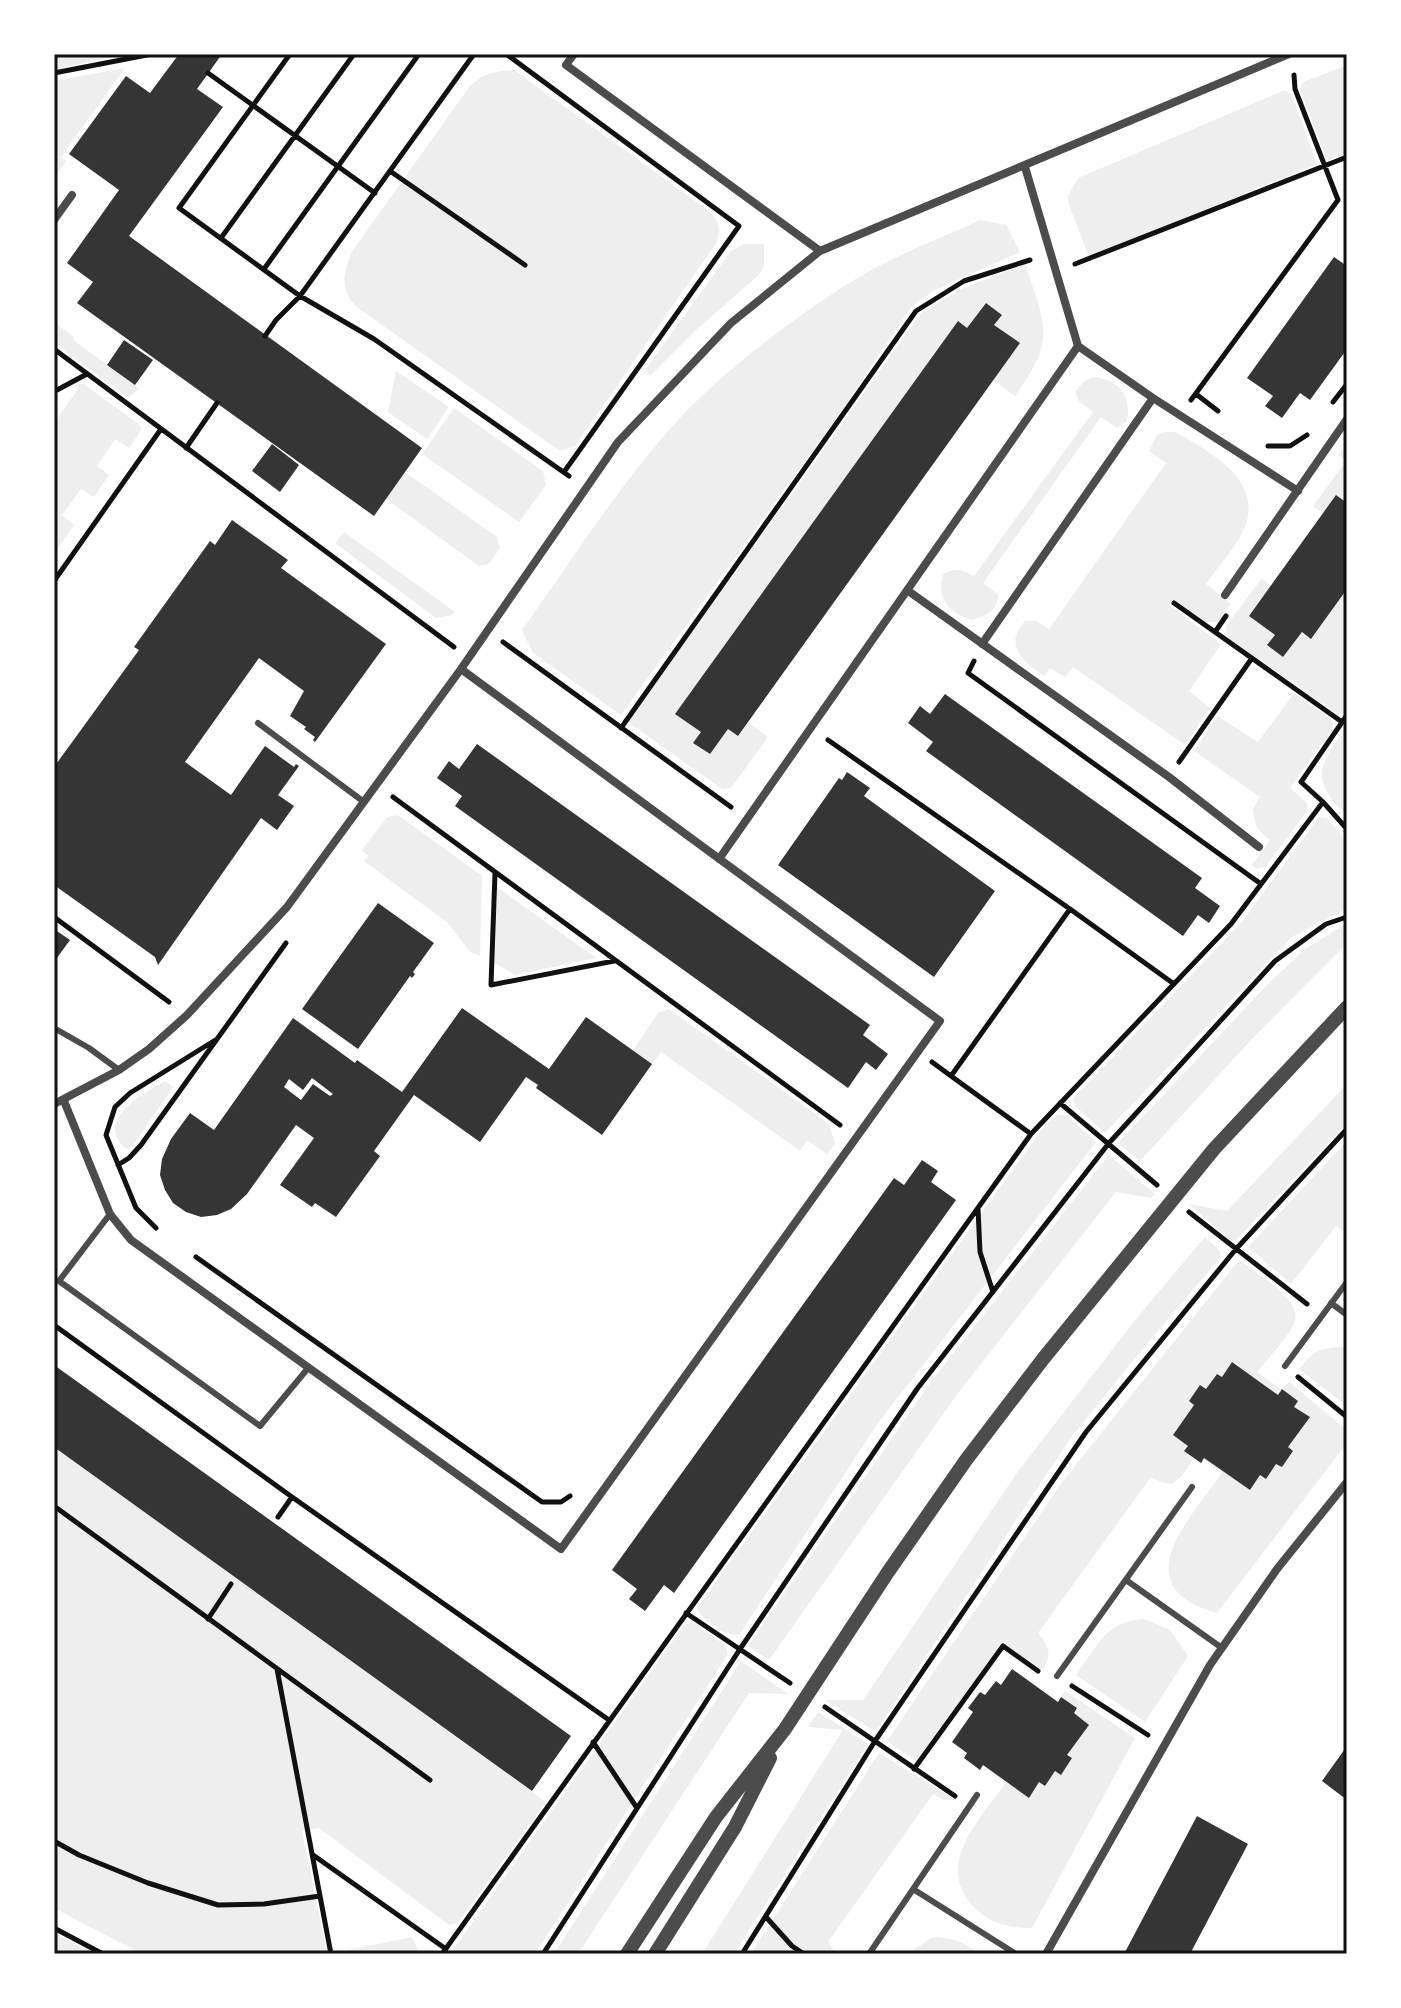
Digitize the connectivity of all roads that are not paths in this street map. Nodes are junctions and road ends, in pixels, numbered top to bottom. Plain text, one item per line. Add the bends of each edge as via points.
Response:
1 (574, 54) edge
2 (1289, 54) edge
3 (1025, 167) junction
4 (72, 195) dead end
5 (54, 220) edge
6 (820, 251) junction
7 (1078, 346) junction
8 (1153, 398) junction
9 (1347, 419) edge
10 (1298, 491) junction
11 (907, 590) junction
12 (1225, 595) dead end
13 (982, 644) junction
14 (461, 669) junction
15 (258, 723) dead end
16 (364, 802) junction
17 (1259, 847) dead end
18 (719, 859) junction
19 (1347, 1007) edge
20 (54, 1028) edge
21 (119, 1070) junction
22 (64, 1101) junction
23 (54, 1104) edge
24 (110, 1214) junction
25 (1347, 1282) edge
26 (1331, 1303) junction
27 (1347, 1315) edge
28 (1285, 1366) road end
29 (309, 1367) junction
30 (1347, 1482) edge
31 (1192, 1487) dead end
32 (1126, 1580) junction
33 (1222, 1648) junction
34 (1057, 1676) road end
35 (785, 1729) junction
36 (977, 1795) dead end
37 (913, 1889) junction
38 (627, 1954) edge
39 (655, 1954) edge
40 (869, 1954) edge
41 (1016, 1954) edge
42 (1046, 1954) edge

1 - 6 street via 566,65
2 - 3 street
3 - 6 street
3 - 7 street
4 - 5 street
6 - 14 street via 731,323 618,442
7 - 8 street
7 - 11 street
8 - 10 street
8 - 13 street
9 - 10 street
10 - 12 street
11 - 13 street
11 - 18 street
13 - 17 street
14 - 16 street
14 - 18 street
15 - 16 lane
16 - 21 street via 287,907 187,1015
18 - 29 street via 940,1021 561,1549
19 - 35 street via 1214,1149 1043,1359 896,1559
20 - 21 lane
21 - 22 street
22 - 23 street
22 - 24 street
24 - 29 street via 131,1240
24 - 29 lane via 59,1281 260,1426
25 - 26 lane
26 - 27 lane
26 - 28 lane
30 - 33 street
31 - 32 lane
32 - 33 lane
32 - 34 lane
33 - 42 street
35 - 38 street via 716,1817
35 - 39 street via 735,1827
36 - 37 lane
37 - 40 lane
37 - 41 lane

